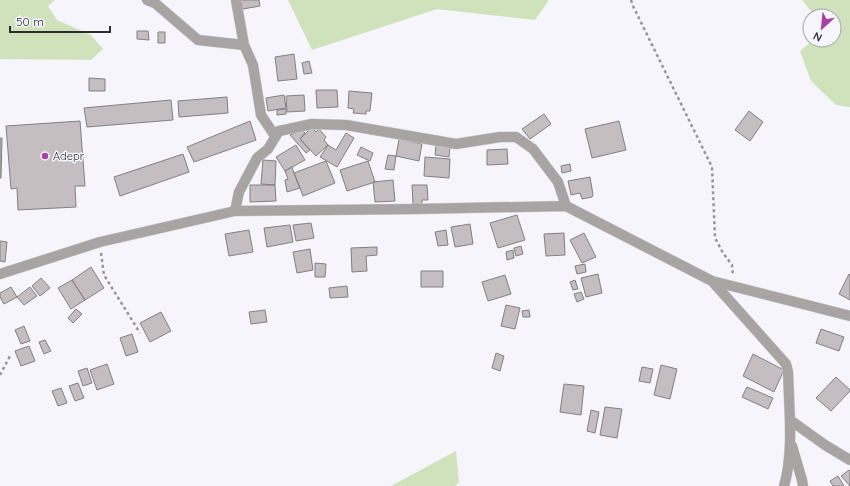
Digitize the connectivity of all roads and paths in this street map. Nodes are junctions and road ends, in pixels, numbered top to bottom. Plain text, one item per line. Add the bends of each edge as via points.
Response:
1 (147, 0) edge
2 (236, 0) edge
3 (631, 0) edge
4 (244, 45) junction
5 (275, 136) junction
6 (566, 206) junction
7 (235, 211) junction
8 (100, 242) junction
9 (0, 274) edge
10 (712, 281) junction
11 (734, 286) junction
12 (850, 316) edge
13 (140, 334) dead end
14 (11, 354) dead end
15 (0, 375) edge
16 (790, 420) junction
17 (790, 438) junction
18 (850, 460) edge
19 (784, 486) edge
20 (803, 486) edge

1 - 4 street via 198,40
2 - 4 street
3 - 11 path via 712,167 715,238 732,265
4 - 5 street via 253,65 261,115
5 - 6 street via 279,131 312,124 346,125 456,144 516,137 533,149 558,182
5 - 7 street via 268,149 257,158 239,192
6 - 7 street
6 - 10 street
7 - 8 street
8 - 9 street
8 - 13 path via 104,275
10 - 11 street
10 - 16 street via 786,364
11 - 12 street
14 - 15 path
16 - 17 street
16 - 18 street
17 - 19 street
17 - 20 street

